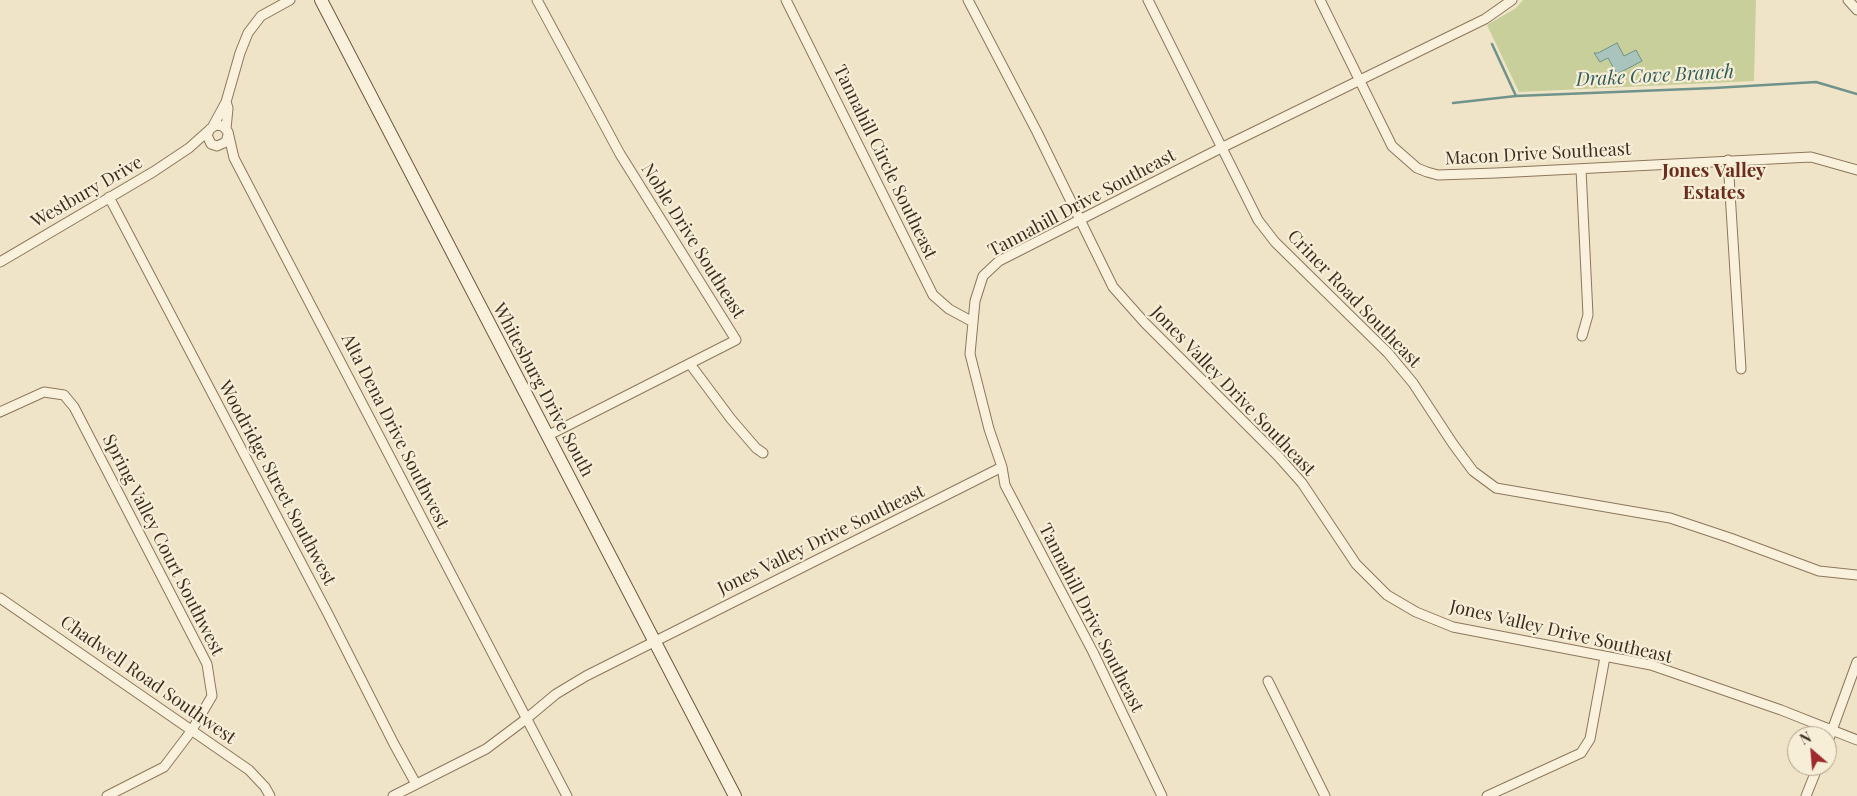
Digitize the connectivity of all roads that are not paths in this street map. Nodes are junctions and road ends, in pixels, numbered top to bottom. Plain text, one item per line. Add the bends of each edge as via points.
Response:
1 (290, 0) edge
2 (322, 0) edge
3 (537, 0) edge
4 (786, 0) edge
5 (968, 0) edge
6 (1148, 0) edge
7 (1320, 0) edge
8 (1512, 0) edge
9 (1848, 0) edge
10 (1857, 10) edge
11 (1358, 81) junction
12 (226, 102) junction
13 (210, 129) junction
14 (227, 132) junction
15 (214, 145) junction
16 (189, 148) junction
17 (1221, 148) junction
18 (234, 158) junction
19 (1728, 160) junction
20 (1581, 168) junction
21 (1857, 170) edge
22 (109, 197) junction
23 (1080, 220) junction
24 (0, 262) edge
25 (972, 322) junction
26 (1582, 336) dead end
27 (690, 364) junction
28 (1740, 369) dead end
29 (0, 412) edge
30 (547, 436) junction
31 (763, 453) dead end
32 (1002, 467) junction
33 (1857, 575) edge
34 (0, 598) edge
35 (654, 641) junction
36 (1605, 657) junction
37 (1857, 662) edge
38 (1268, 681) dead end
39 (526, 720) junction
40 (1822, 726) edge
41 (1833, 726) edge
42 (192, 730) junction
43 (1837, 732) edge
44 (1857, 740) edge
45 (1814, 776) edge
46 (416, 784) junction
47 (107, 796) edge
48 (270, 796) edge
49 (393, 796) edge
50 (567, 796) edge
51 (735, 796) edge
52 (1162, 796) edge
53 (1325, 796) edge
54 (1487, 796) edge
55 (1806, 796) edge

1 - 12 street, Westbury Drive via 262,16 248,33
2 - 30 main road, Whitesburg Drive South
3 - 27 street, Noble Drive Southeast via 620,154 736,340
4 - 25 street, Tannahill Circle Southeast via 933,294
5 - 23 street, Jones Valley Drive Southeast
6 - 17 street, Criner Road Southeast
7 - 11 street, Macon Drive Southeast
8 - 11 street, Tannahill Drive Southeast via 1485,19
9 - 10 street
11 - 17 street, Tannahill Drive Southeast
11 - 20 street, Macon Drive Southeast via 1392,146 1417,168 1427,172 1438,175
12 - 13 street, Westbury Drive
12 - 14 street, Westbury Drive
13 - 14 street via 220,125
13 - 15 street via 208,138
13 - 16 street, Westbury Drive
14 - 15 street via 226,142
14 - 18 street, Alta Dena Drive Southwest
15 - 16 street, Westbury Drive
15 - 18 street, Alta Dena Drive Southwest
16 - 22 street, Westbury Drive
17 - 23 street, Tannahill Drive Southeast
17 - 33 street, Criner Road Southeast via 1258,220 1275,242 1388,353 1413,383 1473,471 1496,488 1670,518 1819,571
18 - 39 street, Alta Dena Drive Southwest
19 - 20 street, Macon Drive Southeast
19 - 21 street, Macon Drive Southeast via 1811,157
19 - 28 street
20 - 26 street via 1588,315
22 - 24 street, Westbury Drive
22 - 46 street, Woodridge Street Southwest
23 - 25 street, Tannahill Drive Southeast via 999,261 983,276
23 - 36 street, Jones Valley Drive Southeast via 1113,287 1278,456 1306,490 1356,564 1387,594 1416,612 1453,627
25 - 32 street, Tannahill Drive Southeast via 970,354 988,429
27 - 30 street, Noble Drive Southeast
27 - 31 street via 731,419
29 - 42 street, Spring Valley Court Southwest via 44,392 64,395 74,407 207,664 212,696
30 - 35 main road, Whitesburg Drive South
32 - 35 street, Jones Valley Drive Southeast
32 - 52 street, Tannahill Drive Southeast via 1005,485
34 - 42 street, Chadwell Road Southwest
35 - 39 street, Jones Valley Drive Southeast via 556,694
35 - 51 main road, Whitesburg Drive South
36 - 40 street, Jones Valley Drive Southeast via 1651,666
36 - 54 street via 1590,739 1581,753
37 - 41 street
38 - 53 street
39 - 46 street, Jones Valley Drive Southeast via 486,749
39 - 50 street
42 - 47 street, Spring Valley Court Southwest via 164,767
42 - 48 street, Chadwell Road Southwest via 249,770
43 - 44 street, Jones Valley Drive Southeast
45 - 55 street
46 - 49 street, Jones Valley Drive Southeast

